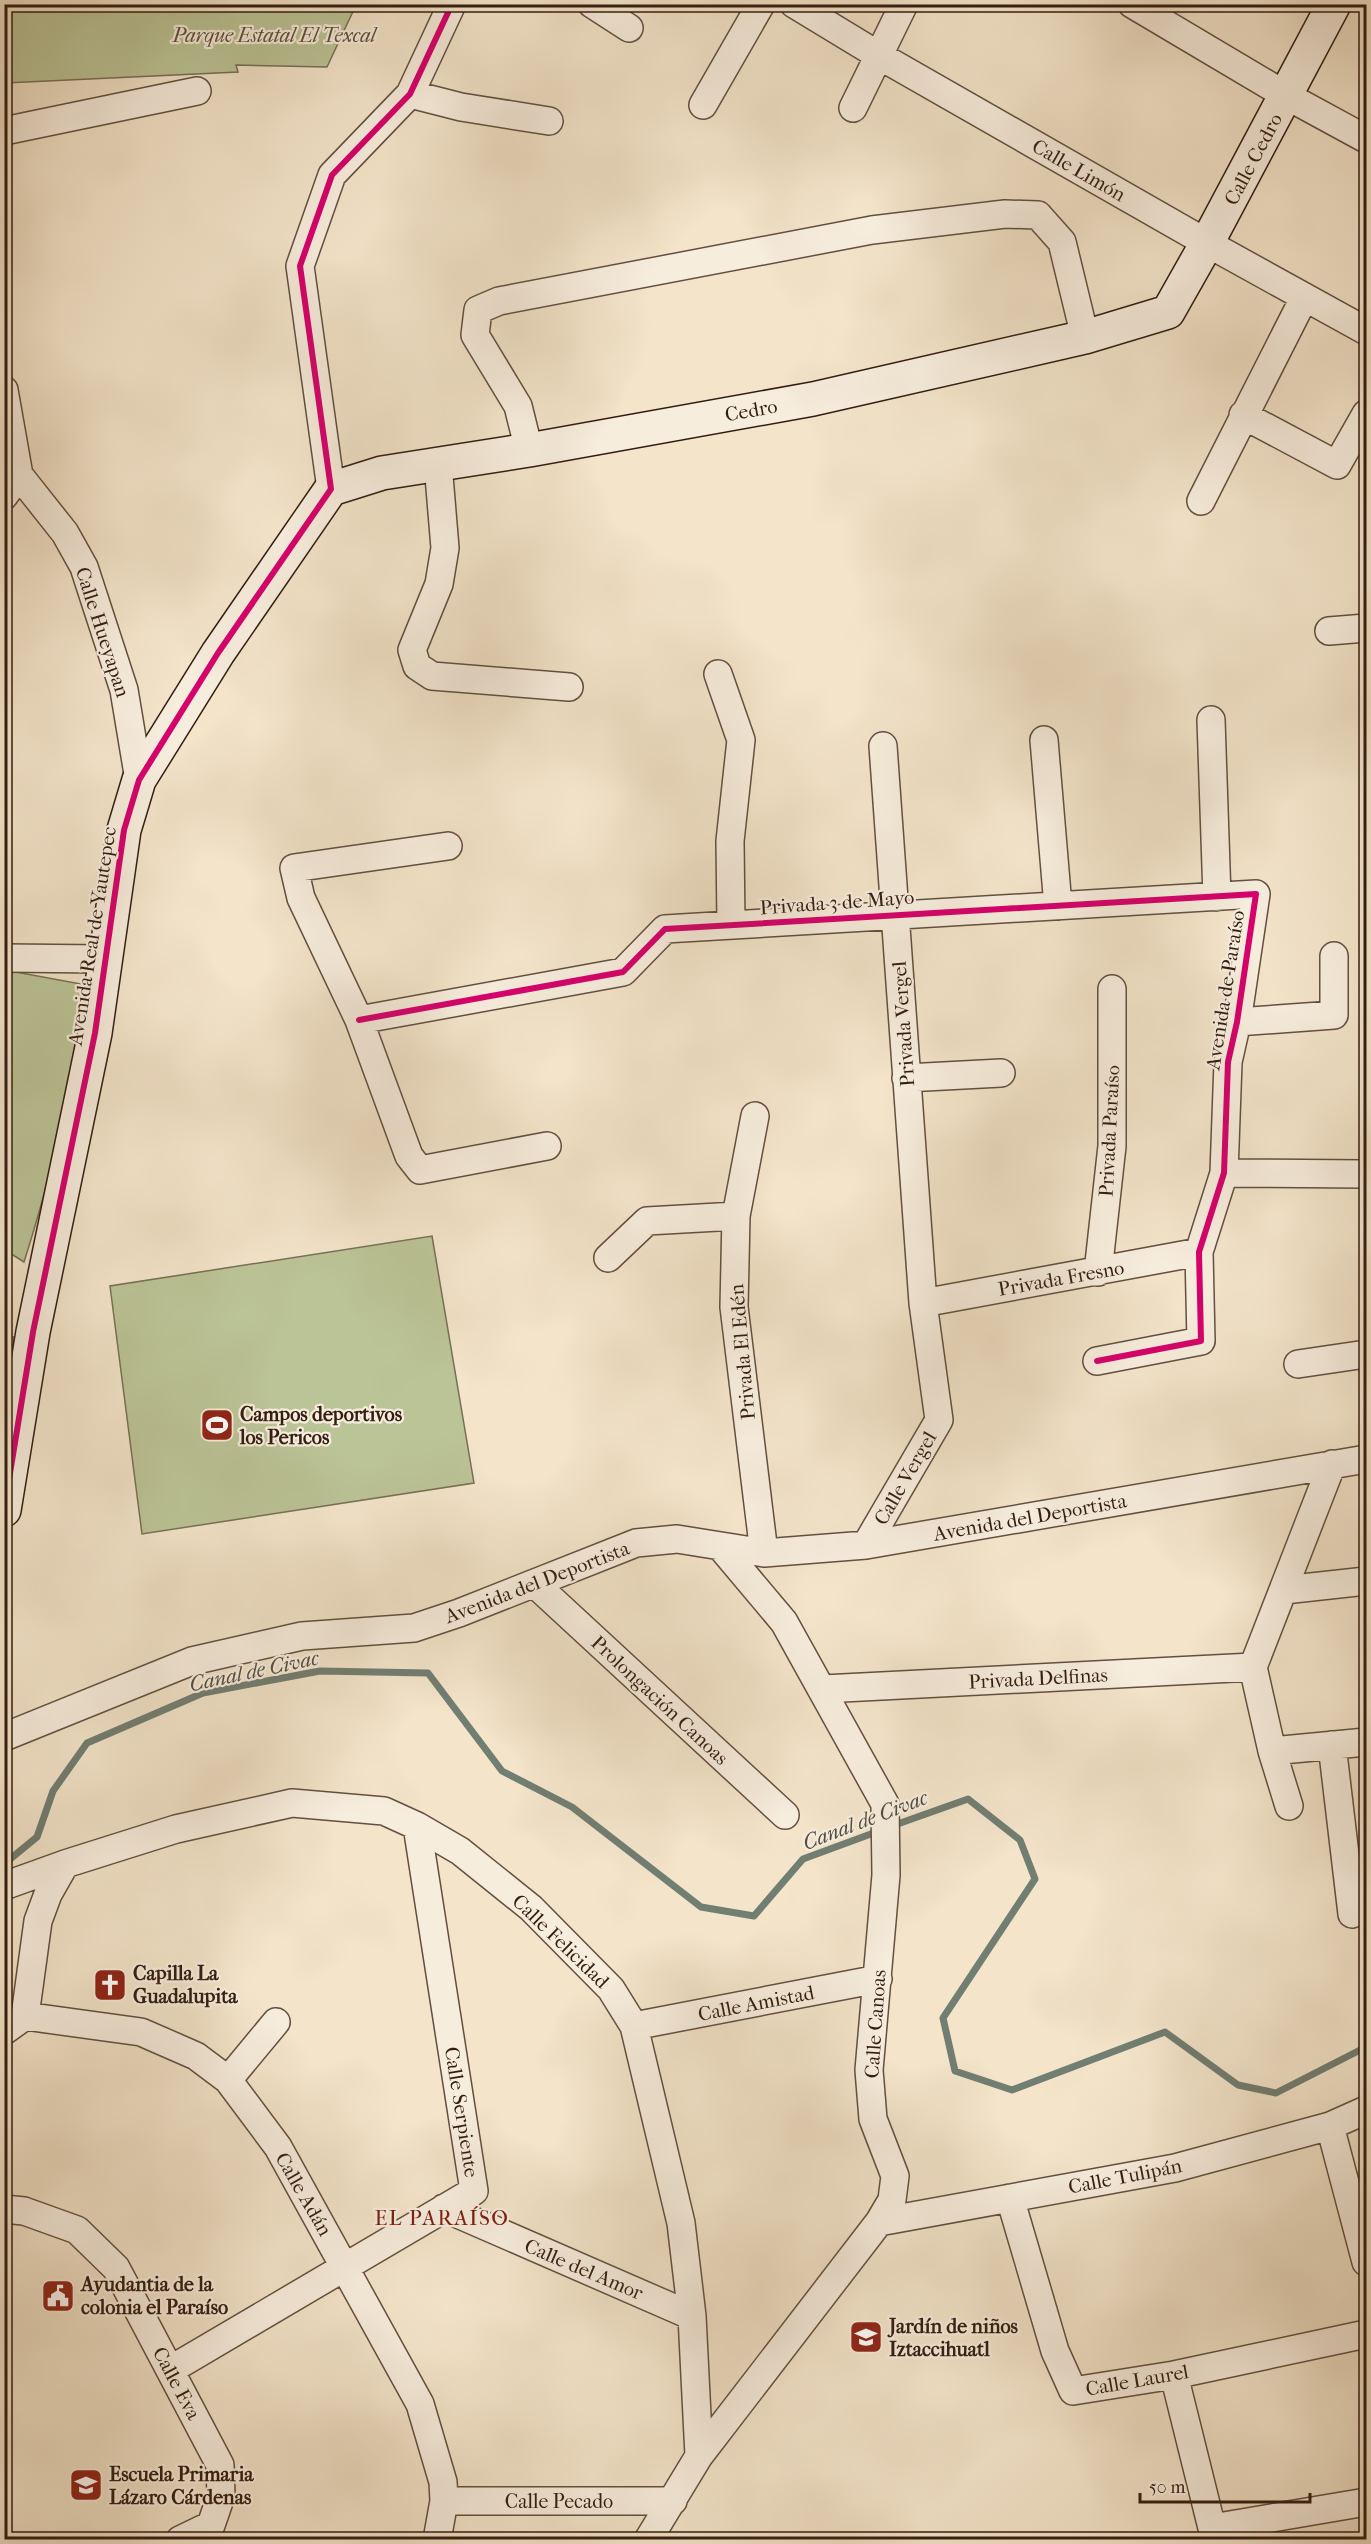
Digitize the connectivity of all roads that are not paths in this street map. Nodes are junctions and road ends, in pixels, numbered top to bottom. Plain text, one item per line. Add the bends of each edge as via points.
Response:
1 (452, 4) edge
2 (592, 4) edge
3 (761, 4) edge
4 (794, 4) edge
5 (904, 4) edge
6 (1132, 4) edge
7 (1334, 4) edge
8 (629, 28) dead end
9 (878, 55) junction
10 (197, 91) dead end
11 (410, 94) junction
12 (1287, 96) junction
13 (702, 105) dead end
14 (853, 108) dead end
15 (549, 121) dead end
16 (4, 131) edge
17 (1366, 139) edge
18 (1207, 243) junction
19 (1304, 298) junction
20 (1168, 312) joint
21 (1366, 331) edge
22 (1085, 337) junction
23 (4, 390) edge
24 (1366, 414) edge
25 (1244, 415) junction
26 (9, 429) edge
27 (530, 450) junction
28 (438, 464) junction
29 (12, 486) edge
30 (331, 489) junction
31 (1201, 501) dead end
32 (1366, 628) edge
33 (1329, 631) dead end
34 (718, 674) dead end
35 (569, 687) dead end
36 (1211, 720) dead end
37 (1044, 740) dead end
38 (883, 746) dead end
39 (140, 780) junction
40 (448, 846) dead end
41 (1256, 894) joint
42 (1217, 897) junction
43 (1058, 906) junction
44 (895, 914) junction
45 (731, 925) junction
46 (1334, 956) dead end
47 (4, 958) edge
48 (104, 959) junction
49 (1112, 989) dead end
50 (359, 1020) junction
51 (1237, 1022) junction
52 (1001, 1073) dead end
53 (906, 1078) junction
54 (755, 1116) dead end
55 (547, 1146) dead end
56 (1224, 1173) junction
57 (1366, 1174) edge
58 (736, 1216) junction
59 (1199, 1252) junction
60 (608, 1258) dead end
61 (1098, 1272) junction
62 (923, 1303) junction
63 (1366, 1354) edge
64 (1097, 1361) dead end
65 (1298, 1364) dead end
66 (1366, 1458) edge
67 (1332, 1464) junction
68 (4, 1510) edge
69 (866, 1545) junction
70 (721, 1547) junction
71 (764, 1553) junction
72 (1366, 1581) edge
73 (535, 1584) junction
74 (1284, 1590) junction
75 (1253, 1667) junction
76 (823, 1689) junction
77 (4, 1737) edge
78 (1366, 1742) edge
79 (1332, 1745) junction
80 (1272, 1750) junction
81 (1288, 1806) dead end
82 (785, 1815) dead end
83 (417, 1826) junction
84 (65, 1864) junction
85 (4, 1886) edge
86 (1352, 1914) dead end
87 (878, 1979) junction
88 (276, 2022) dead end
89 (15, 2024) edge
90 (634, 2026) junction
91 (228, 2080) junction
92 (1366, 2110) edge
93 (1330, 2127) junction
94 (1010, 2198) junction
95 (444, 2208) junction
96 (4, 2209) edge
97 (879, 2222) junction
98 (1366, 2262) edge
99 (345, 2266) junction
100 (692, 2316) junction
101 (1366, 2334) edge
102 (170, 2370) junction
103 (1174, 2375) junction
104 (699, 2456) junction
105 (444, 2501) junction
106 (673, 2501) junction
107 (1366, 2502) edge
108 (1213, 2534) edge
109 (180, 2540) edge
110 (437, 2540) edge
111 (648, 2540) edge

1 - 11 street
2 - 8 street
3 - 13 street
4 - 9 street, Calle Limón
5 - 9 street
6 - 12 street
7 - 12 street, Calle Cedro
9 - 14 street
9 - 18 street, Calle Limón
10 - 16 street
11 - 15 street via 461,107
11 - 30 street via 332,175 300,266
12 - 17 street
12 - 18 street, Calle Cedro
18 - 19 street, Calle Limón
18 - 20 street, Calle Cedro
19 - 21 street, Calle Limón
19 - 25 street
20 - 22 street, Cedro
22 - 27 street, Cedro via 813,399
22 - 27 street via 1062,242 1038,215 1005,214 872,230 499,301 478,310 475,335 518,406
23 - 26 street, Calle Hueyapan
24 - 25 street via 1337,465
25 - 31 street
26 - 29 street, Calle Hueyapan
27 - 28 street, Cedro
28 - 30 street, Cedro via 382,473
28 - 35 street via 445,548 439,584 412,650 417,666 432,676
29 - 39 street, Calle Hueyapan via 65,533 84,567 124,690
30 - 39 street, Avenida Real de Yautepec via 218,653
32 - 33 street
34 - 45 street via 741,740 730,841
36 - 42 street
37 - 43 street
38 - 44 street, Privada Vergel
39 - 48 street, Avenida Real de Yautepec via 124,830
40 - 50 street via 294,868 301,898
41 - 42 street, Privada 3 de Mayo
41 - 51 street, Avenida de Paraíso
42 - 43 street, Privada 3 de Mayo
43 - 44 street, Privada 3 de Mayo
44 - 45 street, Privada 3 de Mayo
44 - 53 street, Privada Vergel
45 - 50 street, Privada 3 de Mayo via 665,929 623,972
46 - 51 street via 1334,1015
47 - 48 street
48 - 68 street, Avenida Real de Yautepec via 94,1033 33,1332
49 - 61 street, Privada Paraíso via 1112,1146
50 - 55 street via 409,1156 420,1170
51 - 56 street, Avenida de Paraíso via 1228,1062
52 - 53 street
53 - 62 street, Privada Vergel
54 - 58 street, Privada El Edén
56 - 57 street
56 - 59 street, Avenida de Paraíso
58 - 60 street via 647,1221
58 - 71 street, Privada El Edén via 734,1307
59 - 61 street, Privada Fresno
59 - 64 street, Avenida de Paraíso via 1201,1341
61 - 62 street, Privada Fresno
62 - 69 street, Calle Vergel via 939,1420
63 - 65 street
66 - 67 street, Avenida del Deportista
67 - 69 street, Avenida del Deportista
67 - 74 street
69 - 71 street, Avenida del Deportista
70 - 71 street, Avenida del Deportista
70 - 73 street, Avenida del Deportista via 676,1539 636,1543
70 - 76 street, Calle Canoas via 784,1622
72 - 74 street
73 - 77 street, Avenida del Deportista via 414,1628 302,1636 192,1661
73 - 82 street, Prolongación Canoas
74 - 75 street
75 - 76 street, Privada Delfinas
75 - 80 street
76 - 87 street, Calle Canoas via 885,1804 886,1875
78 - 79 street
79 - 80 street
79 - 86 street
80 - 81 street
83 - 84 street, Calle Felicidad via 384,1811 292,1803 176,1829
83 - 90 street, Calle Felicidad via 460,1851 531,1908 611,1989
83 - 95 street, Calle Serpiente via 474,2191
84 - 85 street, Calle Felicidad
84 - 89 street via 38,1921
87 - 90 street, Calle Amistad
87 - 97 street, Calle Canoas via 869,2070 873,2119 895,2176 892,2200
88 - 91 street
89 - 91 street, Calle Adán via 141,2032 196,2056
90 - 100 street, Calle Felicidad via 681,2223
91 - 99 street, Calle Adán via 278,2147
92 - 93 street, Calle Tulipán
93 - 94 street, Calle Tulipán via 1175,2168
93 - 98 street
94 - 97 street, Calle Tulipán
94 - 103 street, Calle Laurel via 1055,2351 1072,2391
95 - 99 street, Calle Serpiente
95 - 100 street, Calle del Amor
96 - 102 street, Calle Eva via 24,2211 77,2230 116,2268
97 - 104 street, Calle Canoas
99 - 102 street, Calle Serpiente
99 - 105 street, Calle Adán via 420,2404 443,2482
100 - 104 street, Calle Felicidad
101 - 103 street, Calle Laurel
102 - 109 street, Calle Eva via 220,2464 221,2496 211,2524
103 - 108 street
104 - 106 street, Calle Canoas
105 - 106 street, Calle Pecado
105 - 110 street, Calle Adán
106 - 111 street, Calle Canoas
107 - 108 street

